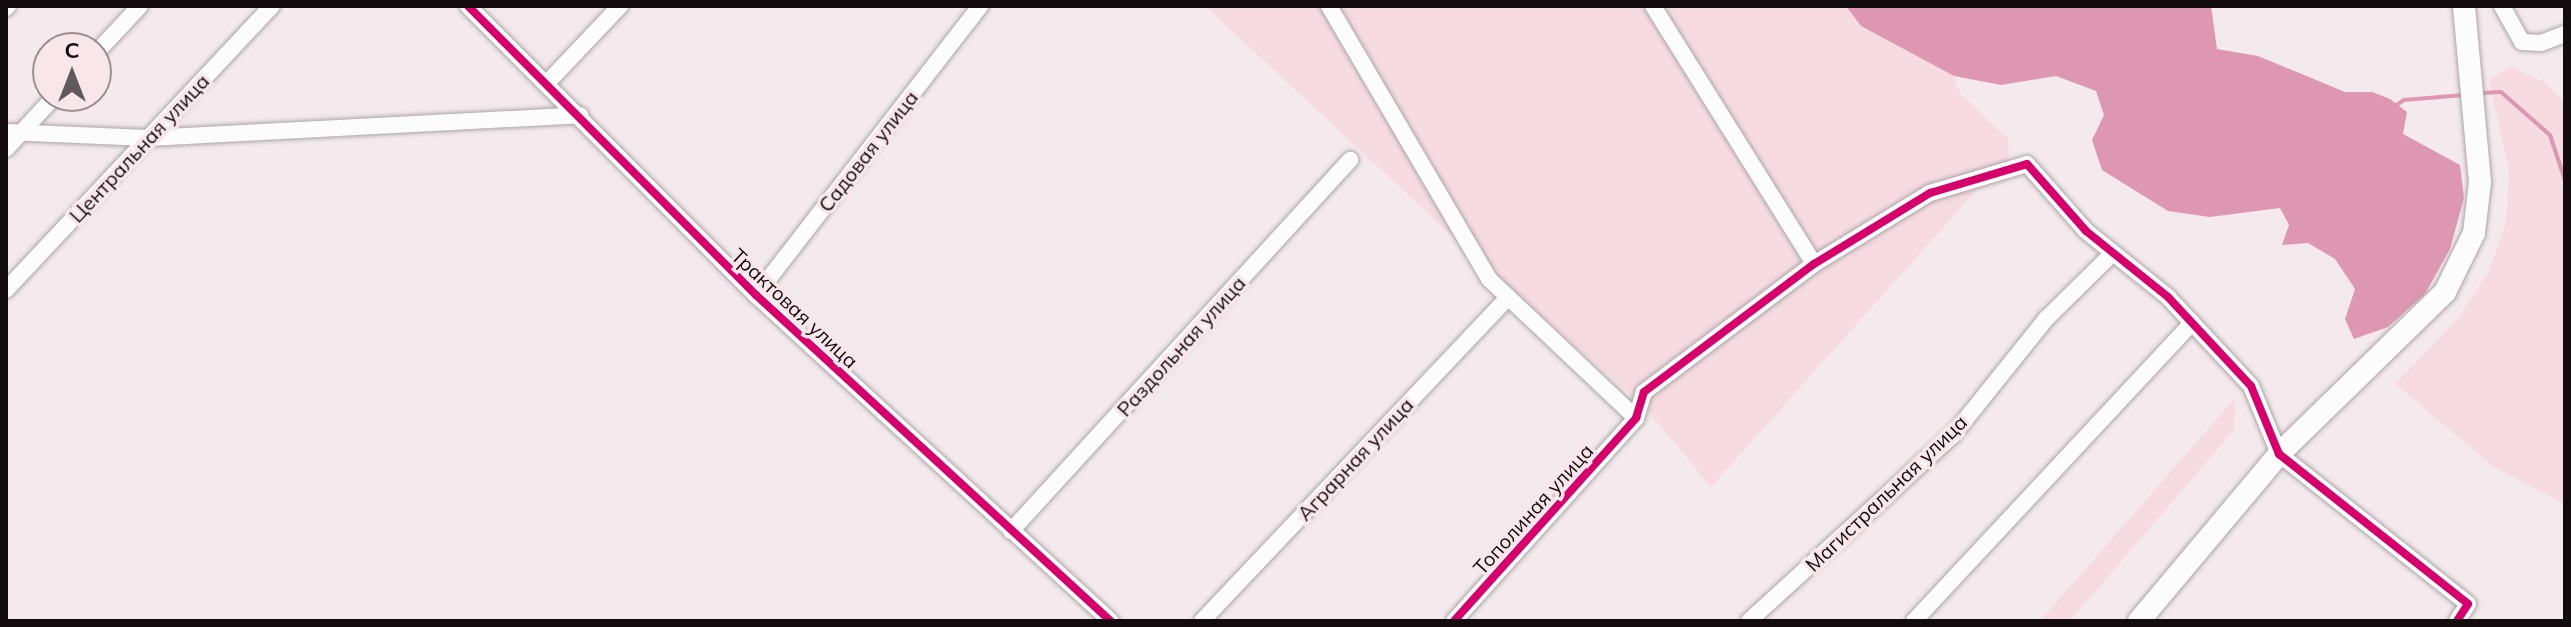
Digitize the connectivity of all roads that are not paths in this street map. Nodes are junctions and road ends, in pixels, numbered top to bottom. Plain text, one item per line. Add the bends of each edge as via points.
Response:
1 (140, 6) edge
2 (272, 6) edge
3 (468, 6) edge
4 (620, 6) edge
5 (980, 6) edge
6 (1329, 6) edge
7 (1653, 6) edge
8 (2464, 6) edge
9 (2502, 6) edge
10 (2565, 34) edge
11 (112, 36) edge
12 (546, 84) junction
13 (37, 112) edge
14 (580, 115) junction
15 (14, 132) edge
16 (148, 138) junction
17 (6, 149) edge
18 (1350, 160) dead end
19 (2113, 253) junction
20 (1814, 264) junction
21 (6, 290) edge
22 (756, 295) junction
23 (1508, 297) junction
24 (2192, 323) junction
25 (1636, 418) junction
26 (2279, 454) junction
27 (1011, 531) junction
28 (1111, 621) edge
29 (1202, 621) edge
30 (1454, 621) edge
31 (1749, 621) edge
32 (1914, 621) edge
33 (2139, 621) edge
34 (2457, 621) edge

1 - 11 street
2 - 16 street, Центральная улица
3 - 12 street, Трактовая улица
4 - 12 street
5 - 22 street, Садовая улица
6 - 23 street via 1489,279
7 - 20 street
8 - 26 main road via 2477,133 2474,233 2445,292
9 - 10 street via 2522,42 2541,43
12 - 14 street, Трактовая улица
13 - 15 street
14 - 16 street
14 - 22 street, Трактовая улица
15 - 16 street
15 - 17 street
16 - 21 street, Центральная улица
18 - 27 street, Раздольная улица
19 - 20 street, Тополиная улица via 2086,231 2027,164 1930,193
19 - 24 street
19 - 31 street, Магистральная улица via 2046,319 1953,435
20 - 25 street, Тополиная улица via 1644,392
22 - 27 street, Трактовая улица
23 - 25 street
23 - 29 street, Аграрная улица
24 - 26 street via 2251,386
24 - 32 street
25 - 30 street, Тополиная улица
26 - 33 main road
26 - 34 street via 2468,604
27 - 28 street, Трактовая улица

